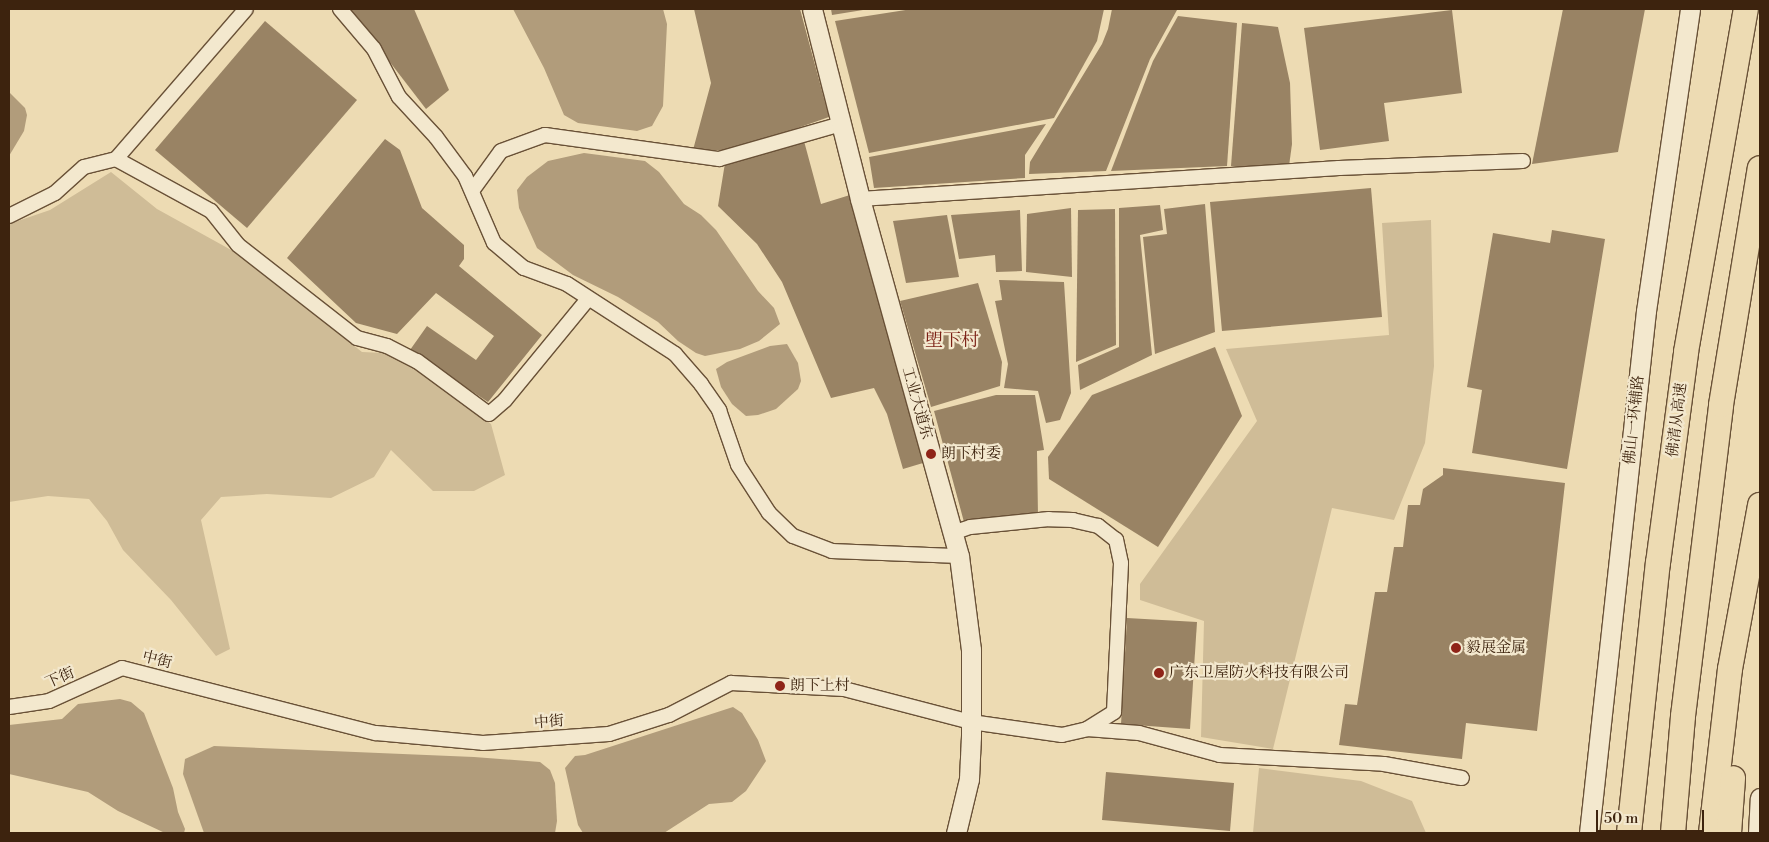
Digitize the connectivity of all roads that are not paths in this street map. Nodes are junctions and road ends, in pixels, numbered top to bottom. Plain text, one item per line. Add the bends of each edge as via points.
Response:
1 (246, 9) edge
2 (340, 9) edge
3 (812, 9) edge
4 (1690, 9) edge
5 (1746, 9) edge
6 (841, 124) junction
7 (116, 159) junction
8 (1523, 161) dead end
9 (1760, 168) edge
10 (472, 191) junction
11 (860, 198) junction
12 (9, 216) edge
13 (588, 299) junction
14 (1760, 505) edge
15 (953, 533) junction
16 (959, 556) junction
17 (1744, 590) junction
18 (122, 668) joint
19 (9, 707) edge
20 (971, 722) junction
21 (1088, 729) junction
22 (1462, 778) dead end
23 (1760, 798) edge
24 (956, 833) edge
25 (1589, 833) edge
26 (1629, 833) edge
27 (1673, 833) edge
28 (1711, 833) edge
29 (1729, 833) edge
30 (1758, 833) edge

1 - 7 street
2 - 10 street via 374,49 399,97 436,137
3 - 6 main road, 工业大道东
4 - 25 main road, 佛山一环辅路 via 1648,301
5 - 26 highway, 佛清从高速 via 1686,352 1657,572
6 - 10 street via 720,159 545,135 501,151
6 - 11 main road, 工业大道东
7 - 12 street via 84,167 55,193
7 - 13 street via 211,211 238,244 357,338 387,346 417,362 489,414 505,400
8 - 11 street via 1339,168
9 - 27 highway via 1721,405 1683,716
10 - 13 street via 494,243 524,268 567,284
11 - 15 main road, 工业大道东
13 - 16 street via 675,354 701,384 719,410 738,465 769,513 793,536 832,551
14 - 17 highway
15 - 16 main road, 工业大道东
15 - 21 street via 970,527 1073,520 1098,526 1116,540 1121,564 1114,712
16 - 20 main road, 工业大道东 via 971,650
17 - 28 highway via 1730,669
17 - 29 highway
18 - 19 street, 下街 via 49,701
18 - 20 street, 中街 via 376,733 483,743 610,734 669,715 731,683 844,689
20 - 21 street, 中街 via 1062,734
20 - 24 main road, 工业大道东 via 970,779
21 - 22 street via 1139,733 1220,755 1384,764
23 - 30 main road

